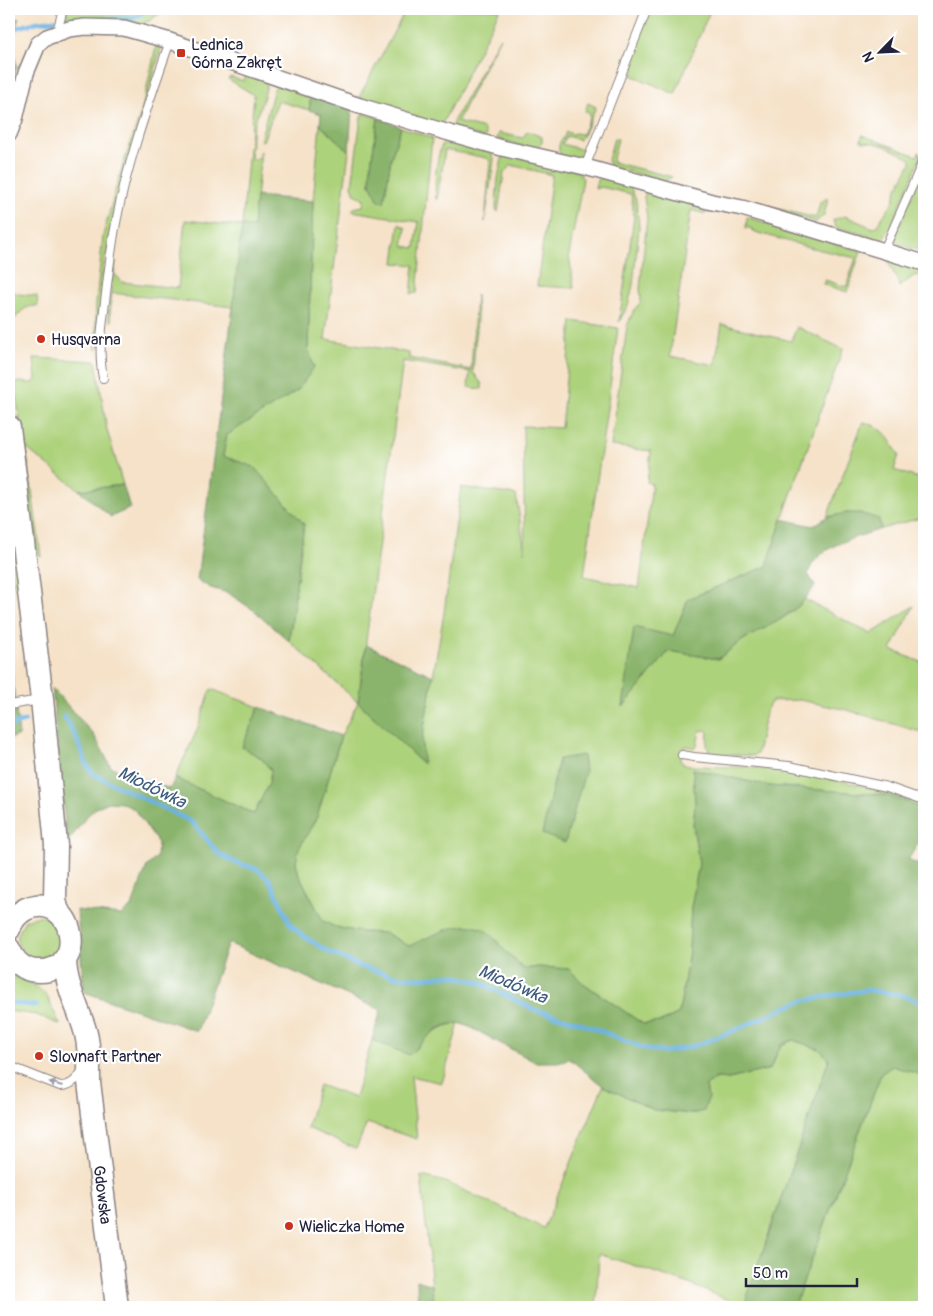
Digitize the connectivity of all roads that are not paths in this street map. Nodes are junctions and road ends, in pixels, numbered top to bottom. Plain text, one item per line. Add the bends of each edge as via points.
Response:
1 (63, 9) edge
2 (647, 9) edge
3 (57, 32) junction
4 (170, 41) junction
5 (9, 134) edge
6 (924, 159) edge
7 (585, 167) junction
8 (884, 250) junction
9 (924, 263) edge
10 (103, 378) dead end
11 (9, 427) edge
12 (42, 700) junction
13 (9, 705) edge
14 (682, 755) dead end
15 (924, 800) edge
16 (53, 815) junction
17 (30, 907) junction
18 (58, 912) junction
19 (9, 929) edge
20 (12, 959) edge
21 (65, 959) junction
22 (38, 971) junction
23 (83, 1057) junction
24 (9, 1066) edge
25 (90, 1082) junction
26 (117, 1307) edge

1 - 3 lane
2 - 7 lane
3 - 4 street via 85,27 124,28
3 - 5 street via 38,44 33,53
4 - 7 street via 439,130
4 - 10 lane via 116,222 102,327 100,355
6 - 8 lane
7 - 8 street
8 - 9 street
11 - 12 main road
12 - 13 lane
12 - 16 main road
14 - 15 lane via 789,766 887,787
16 - 17 main road via 40,882
16 - 18 main road
17 - 18 main road via 44,906
17 - 19 main road via 15,917
18 - 21 main road via 66,919 72,939
20 - 22 main road via 27,969
21 - 22 main road via 53,968
21 - 25 main road, Gdowska via 67,978 85,1029
22 - 23 main road, Gdowska via 57,994 71,1019
23 -> 24 lane via 82,1072 68,1086 60,1086
23 - 25 main road, Gdowska
25 - 26 main road, Gdowska

